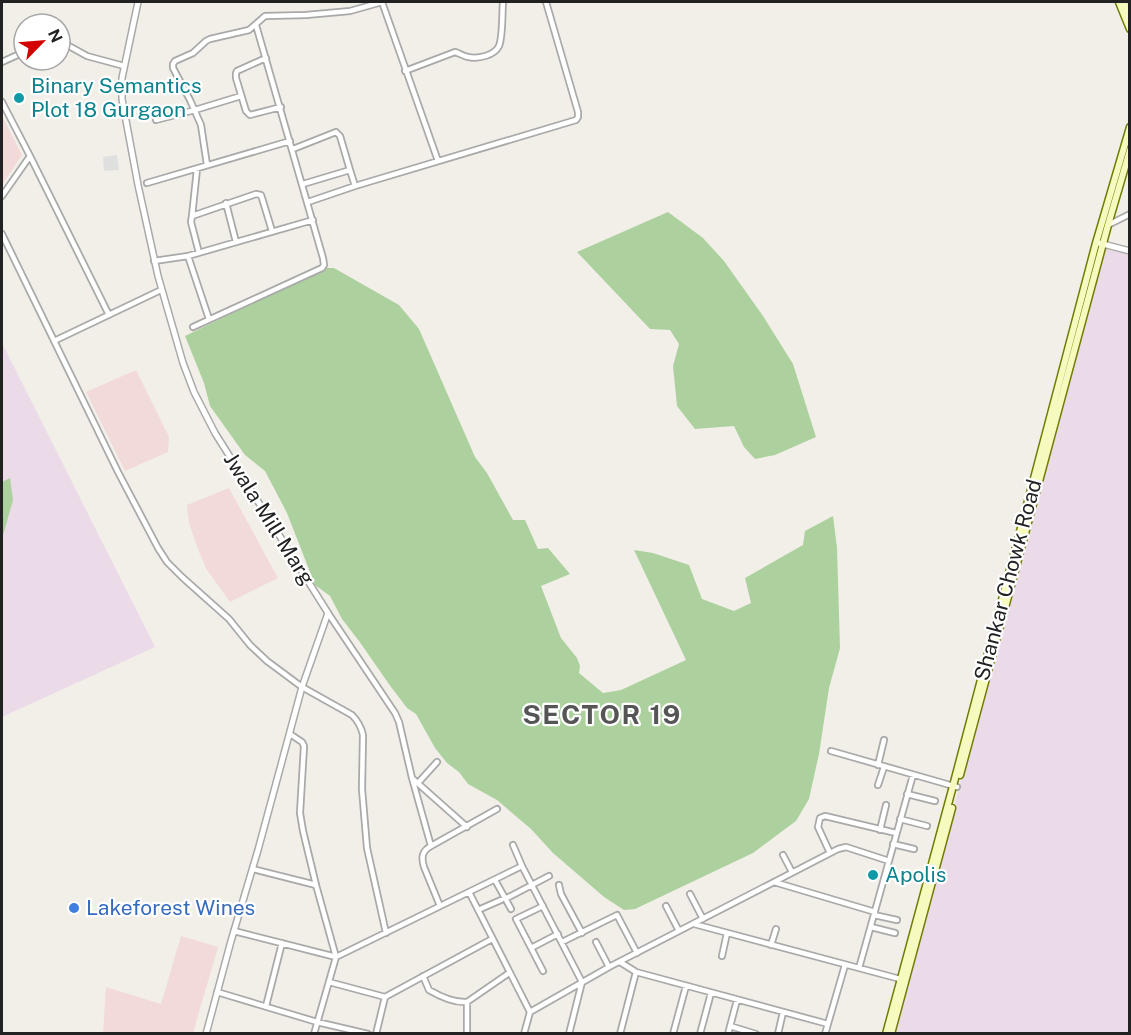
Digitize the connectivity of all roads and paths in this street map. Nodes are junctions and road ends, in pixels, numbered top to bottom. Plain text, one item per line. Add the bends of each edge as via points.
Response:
1 (138, 2) edge
2 (382, 2) edge
3 (503, 2) edge
4 (546, 2) edge
5 (1119, 2) edge
6 (1124, 2) edge
7 (1130, 17) edge
8 (256, 25) junction
9 (1130, 29) edge
10 (72, 46) edge
11 (266, 58) junction
12 (124, 66) junction
13 (405, 71) junction
14 (241, 96) junction
15 (2, 102) edge
16 (280, 107) junction
17 (195, 110) junction
18 (156, 120) dead end
19 (1130, 127) edge
20 (290, 141) junction
21 (293, 149) junction
22 (1130, 150) edge
23 (30, 156) junction
24 (438, 161) junction
25 (207, 165) junction
26 (197, 169) junction
27 (350, 170) junction
28 (1126, 172) edge
29 (147, 183) dead end
30 (303, 184) junction
31 (355, 186) junction
32 (2, 196) edge
33 (308, 202) junction
34 (226, 203) junction
35 (1130, 214) edge
36 (192, 216) junction
37 (313, 220) junction
38 (1108, 225) junction
39 (272, 231) junction
40 (2, 234) edge
41 (236, 242) junction
42 (1100, 244) junction
43 (1130, 251) edge
44 (199, 253) junction
45 (188, 256) junction
46 (154, 261) junction
47 (161, 290) junction
48 (109, 315) junction
49 (209, 319) junction
50 (193, 327) dead end
51 (54, 341) junction
52 (328, 613) junction
53 (302, 687) junction
54 (290, 734) junction
55 (884, 740) dead end
56 (831, 751) dead end
57 (868, 753) dead end
58 (866, 761) junction
59 (437, 762) dead end
60 (878, 765) junction
61 (884, 767) junction
62 (914, 775) junction
63 (412, 778) junction
64 (418, 783) junction
65 (878, 785) dead end
66 (955, 787) junction
67 (907, 794) junction
68 (935, 801) dead end
69 (886, 805) dead end
70 (496, 809) dead end
71 (900, 819) junction
72 (927, 826) dead end
73 (467, 827) junction
74 (880, 830) junction
75 (896, 833) junction
76 (893, 844) junction
77 (513, 845) dead end
78 (431, 846) junction
79 (914, 849) dead end
80 (830, 853) junction
81 (783, 855) dead end
82 (889, 861) junction
83 (522, 866) junction
84 (253, 869) junction
85 (792, 872) junction
86 (549, 876) dead end
87 (495, 879) junction
88 (774, 882) junction
89 (532, 884) junction
90 (316, 885) junction
91 (559, 885) dead end
92 (468, 892) junction
93 (690, 894) dead end
94 (503, 899) junction
95 (440, 906) junction
96 (543, 906) junction
97 (666, 906) dead end
98 (511, 909) dead end
99 (478, 910) junction
100 (874, 914) junction
101 (703, 920) junction
102 (897, 920) dead end
103 (694, 924) junction
104 (871, 927) junction
105 (776, 929) dead end
106 (234, 931) junction
107 (679, 931) junction
108 (386, 933) junction
109 (582, 933) junction
110 (727, 933) junction
111 (895, 933) dead end
112 (558, 934) junction
113 (492, 939) junction
114 (562, 942) junction
115 (596, 942) dead end
116 (282, 943) junction
117 (771, 945) junction
118 (531, 948) junction
119 (637, 953) junction
120 (722, 956) dead end
121 (336, 957) junction
122 (620, 962) junction
123 (845, 965) junction
124 (609, 967) junction
125 (859, 968) junction
126 (543, 971) dead end
127 (636, 972) junction
128 (509, 973) junction
129 (423, 976) junction
130 (900, 979) junction
131 (328, 982) junction
132 (582, 982) junction
133 (686, 986) junction
134 (218, 992) junction
135 (711, 993) junction
136 (385, 997) junction
137 (737, 1000) junction
138 (467, 1002) junction
139 (266, 1006) junction
140 (530, 1012) junction
141 (783, 1012) junction
142 (318, 1022) junction
143 (828, 1024) junction
144 (730, 1026) junction
145 (206, 1034) edge
146 (314, 1034) edge
147 (369, 1034) edge
148 (376, 1034) edge
149 (467, 1034) edge
150 (524, 1034) edge
151 (569, 1034) edge
152 (620, 1034) edge
153 (674, 1034) edge
154 (700, 1034) edge
155 (728, 1034) edge
156 (756, 1034) edge
157 (778, 1034) edge
158 (825, 1034) edge
159 (886, 1034) edge
160 (891, 1034) edge

1 - 12 street, Jwala Mill Marg
2 - 8 street via 350,11 265,16
2 - 13 street
3 - 13 street via 500,39 494,51 483,57 454,52
4 - 24 street via 578,112 576,120
5 - 9 main road
6 - 7 main road
8 - 11 street
8 - 17 street via 210,39 173,64
10 - 12 street via 83,54
11 - 14 street via 236,73
11 - 16 street
12 - 46 street, Jwala Mill Marg via 122,99
13 - 24 street
14 - 16 street via 250,115
14 - 17 street
15 - 23 street
16 - 20 street
17 - 18 street
17 - 25 street
19 - 42 main road, Shankar Chowk Road
20 - 21 street
20 - 25 street
21 - 27 street via 336,132
21 - 30 street
22 - 28 main road, Shankar Chowk Road
23 - 32 street
23 - 48 street
24 - 31 street
25 - 26 street
26 - 29 street
26 - 36 street
27 - 30 street
27 - 31 street
28 - 38 main road, Shankar Chowk Road
30 - 33 street
31 - 33 street
33 - 37 street
34 - 36 street
34 - 39 street via 261,195
34 - 41 street
35 - 38 street
36 - 44 street
37 - 39 street
37 - 49 street via 324,261 322,268
38 - 42 main road, Shankar Chowk Road
39 - 41 street
40 - 51 street
41 - 44 street
42 - 43 street
42 - 66 main road, Shankar Chowk Road
44 - 45 street
45 - 46 street
45 - 49 street
46 - 47 street, Jwala Mill Marg
47 - 48 street
47 - 52 street, Jwala Mill Marg via 203,412
48 - 51 street
49 - 50 street
51 - 53 street via 134,503 168,562 230,619 267,661
52 - 53 street
52 - 63 street via 395,713
53 - 54 street
53 - 108 street via 352,715 361,727 367,848
54 - 84 street
54 - 90 street via 304,746 300,813
55 - 60 street
56 - 58 street
57 - 58 street
58 - 60 street
59 - 64 street
60 - 61 street
61 - 62 street
61 - 65 street
62 - 66 street
62 - 67 street
63 - 64 street
63 - 78 street
64 - 73 street
66 - 130 main road, Shankar Chowk Road
66 - 160 main road, Shankar Chowk Road
67 - 68 street
67 - 71 street
69 - 74 street
70 - 73 street
71 - 72 street
71 - 75 street
73 - 78 street
74 - 75 street
74 - 80 street via 822,816 818,827
75 - 76 street
76 - 79 street
76 - 82 street
77 - 83 street
78 - 95 street via 422,854 422,860
80 - 82 street via 846,847
80 - 85 street
81 - 85 street
82 - 100 street
83 - 87 street
83 - 89 street
84 - 90 street
84 - 106 street
85 - 88 street
86 - 89 street
87 - 92 street
87 - 94 street
88 - 100 street
88 - 101 street
89 - 94 street
89 - 96 street
90 - 121 street
91 - 109 street
92 - 95 street
92 - 99 street
93 - 101 street
94 - 98 street
94 - 99 street
95 - 108 street
96 - 112 street
96 - 118 street via 516,919
97 - 107 street
99 - 113 street
100 - 102 street
100 - 104 street
101 - 103 street
103 - 107 street
103 - 110 street
104 - 111 street
104 - 125 street
105 - 117 street
106 - 116 street
106 - 134 street
107 - 119 street
108 - 121 street
109 - 114 street
109 - 119 street via 617,915
110 - 117 street
110 - 120 street
112 - 114 street
112 - 118 street
113 - 128 street
113 - 129 street
114 - 132 street
115 - 124 street
116 - 121 street
116 - 139 street
117 - 123 street
118 - 126 street
119 - 122 street
121 - 131 street
122 - 124 street
122 - 127 street
123 - 125 street
123 - 143 street
124 - 132 street
125 - 130 street
127 - 133 street
127 - 152 street
128 - 138 street
128 - 140 street
129 - 136 street
129 - 138 street via 426,987 434,993 459,1003
130 - 159 main road, Shankar Chowk Road
131 - 136 street
131 - 142 street
132 - 140 street
132 - 151 street
133 - 135 street
133 - 153 street
134 - 139 street
134 - 145 street
135 - 137 street
135 - 154 street
136 - 148 street
137 - 141 street
137 - 144 street
138 - 149 street
139 - 142 street
140 - 150 street
141 - 143 street
141 - 157 street
142 - 146 street
142 - 147 street
143 - 158 street
144 - 155 street
144 - 156 street

